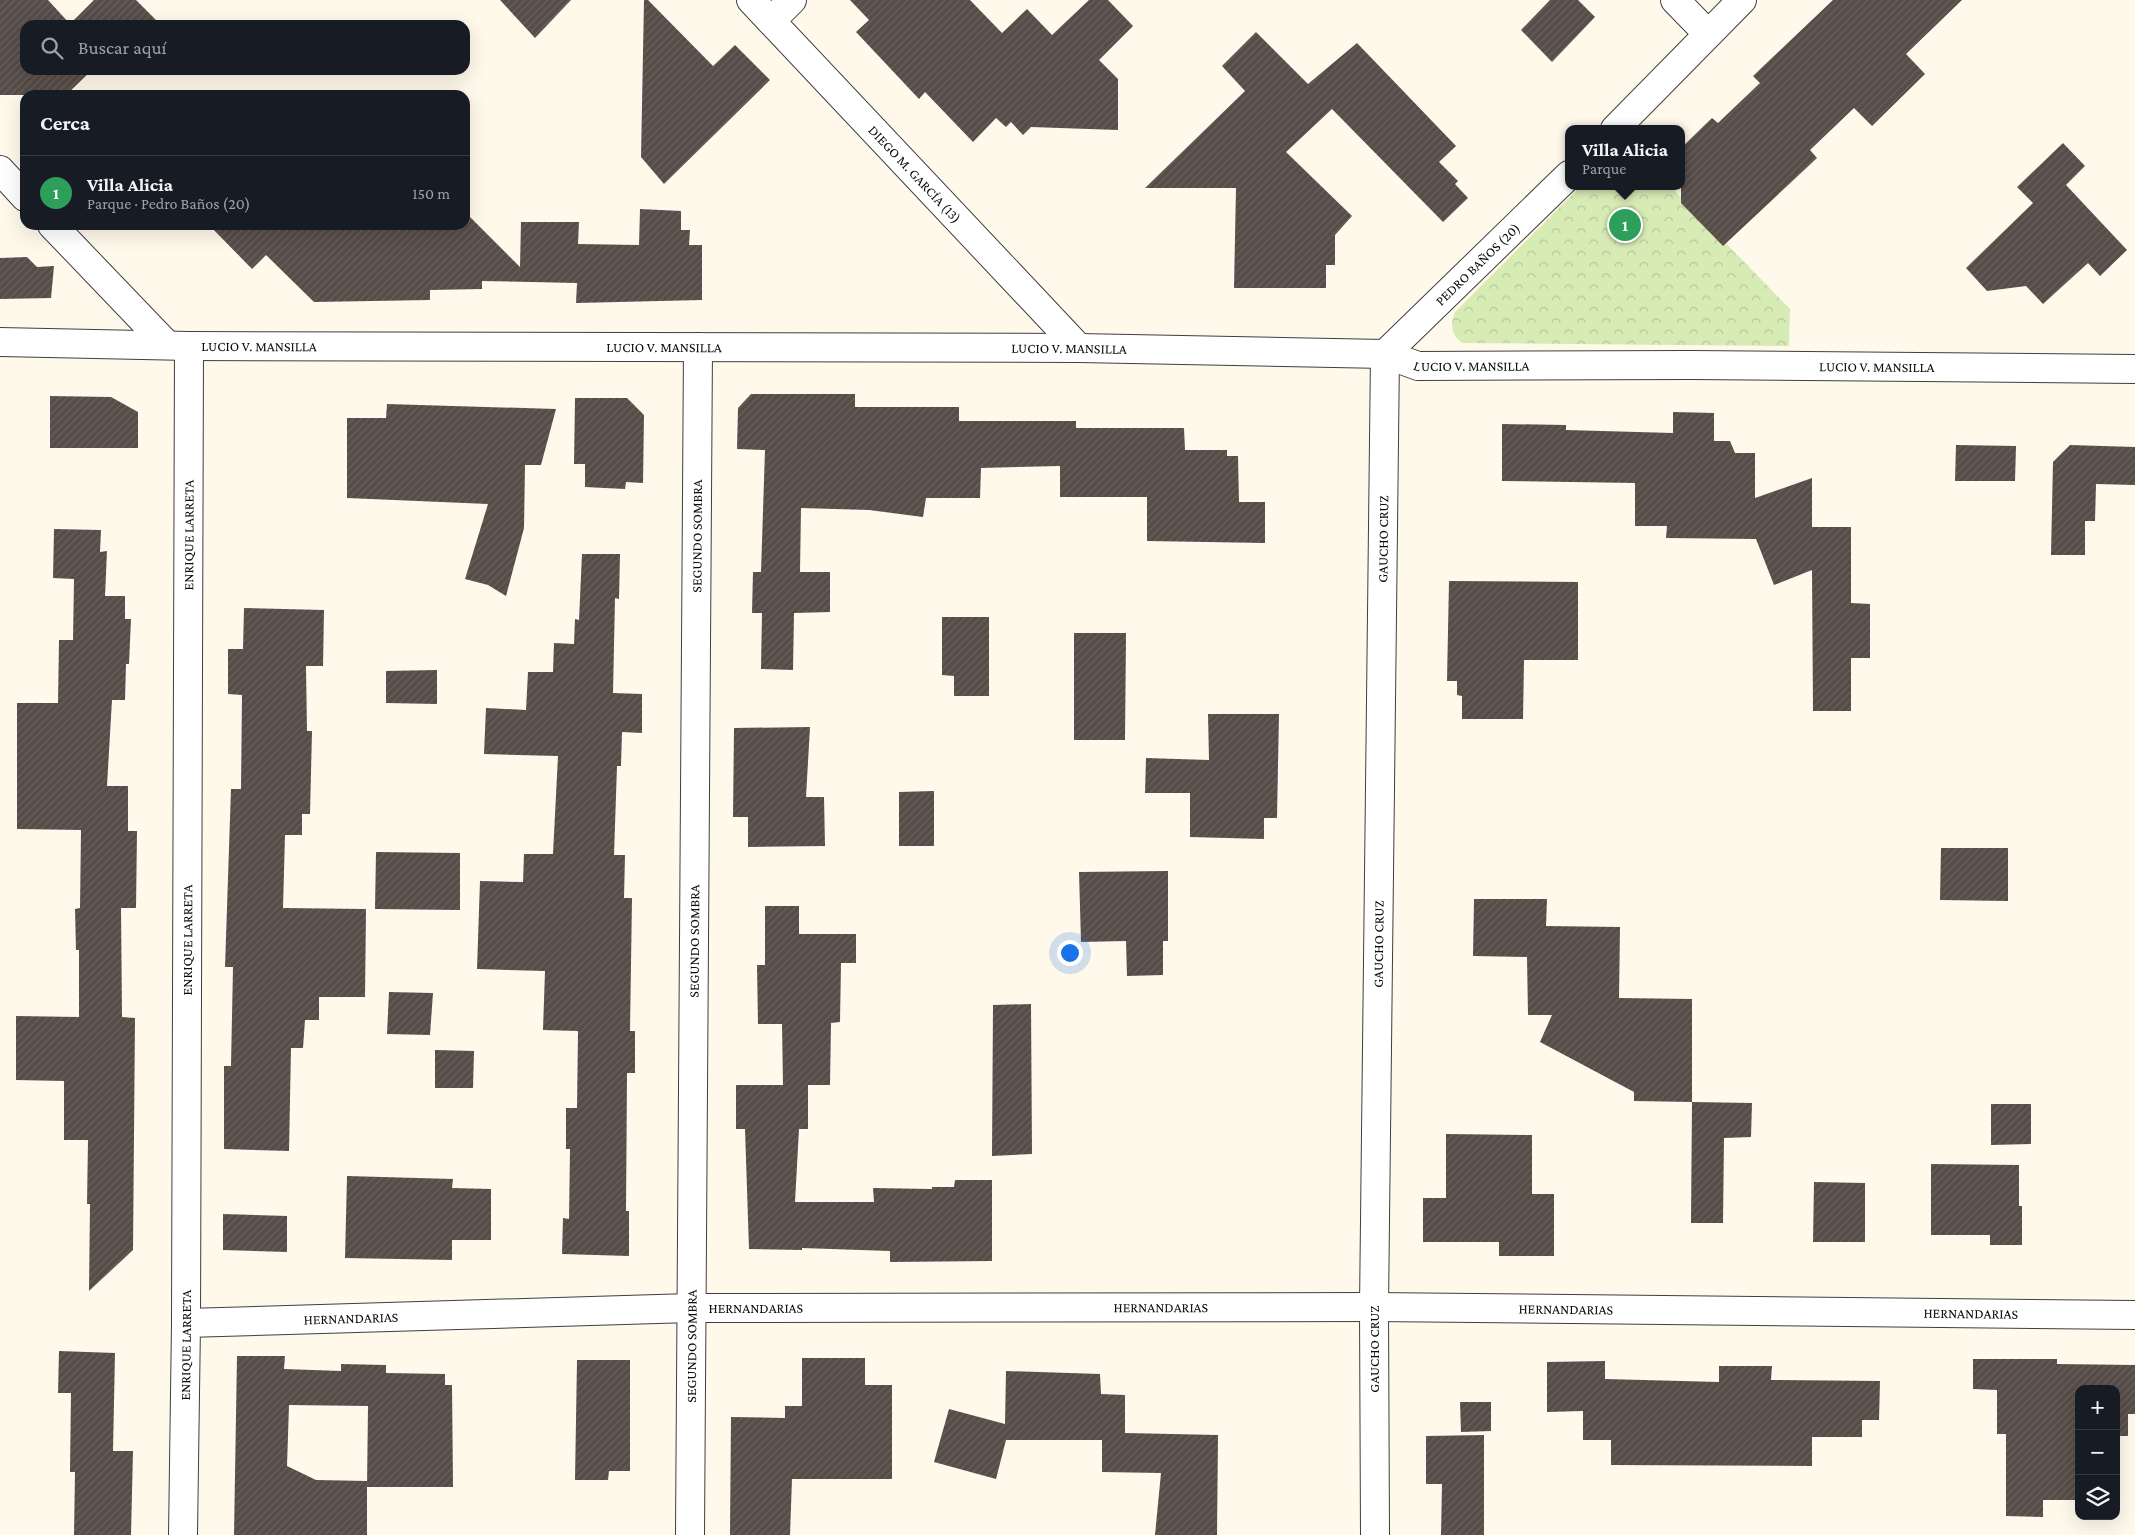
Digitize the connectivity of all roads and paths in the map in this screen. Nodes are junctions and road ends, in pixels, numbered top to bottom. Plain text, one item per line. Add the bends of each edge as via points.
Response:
1 (751, 0) edge
2 (792, 0) edge
3 (1675, 0) edge
4 (1742, 0) edge
5 (771, 21) junction
6 (1708, 34) junction
7 (1619, 125) edge
8 (0, 170) edge
9 (1565, 179) edge
10 (20, 191) edge
11 (57, 230) edge
12 (0, 342) edge
13 (178, 346) junction
14 (698, 347) junction
15 (1079, 348) junction
16 (1385, 354) junction
17 (2135, 370) edge
18 (1374, 1307) junction
19 (691, 1308) junction
20 (2135, 1315) edge
21 (186, 1323) junction
22 (183, 1535) edge
23 (690, 1535) edge
24 (1375, 1535) edge

1 - 5 street, DIEGO M. GARCÍA (13)
2 - 5 street
3 - 6 street
4 - 6 street
5 - 15 street, DIEGO M. GARCÍA (13)
6 - 7 street
8 - 10 street
9 - 16 street, PEDRO BAÑOS (20)
11 - 13 street
12 - 13 street, LUCIO V. MANSILLA
13 - 14 street, LUCIO V. MANSILLA
13 - 21 street, ENRIQUE LARRETA
14 - 15 street, LUCIO V. MANSILLA
14 - 19 street, SEGUNDO SOMBRA
15 - 16 street, LUCIO V. MANSILLA
16 - 17 street, LUCIO V. MANSILLA via 1418,366 1691,365
16 - 18 street, GAUCHO CRUZ
18 - 19 street, HERNANDARIAS
18 - 20 street, HERNANDARIAS
18 - 24 street, GAUCHO CRUZ
19 - 21 street, HERNANDARIAS
19 - 23 street, SEGUNDO SOMBRA
21 - 22 street, ENRIQUE LARRETA

